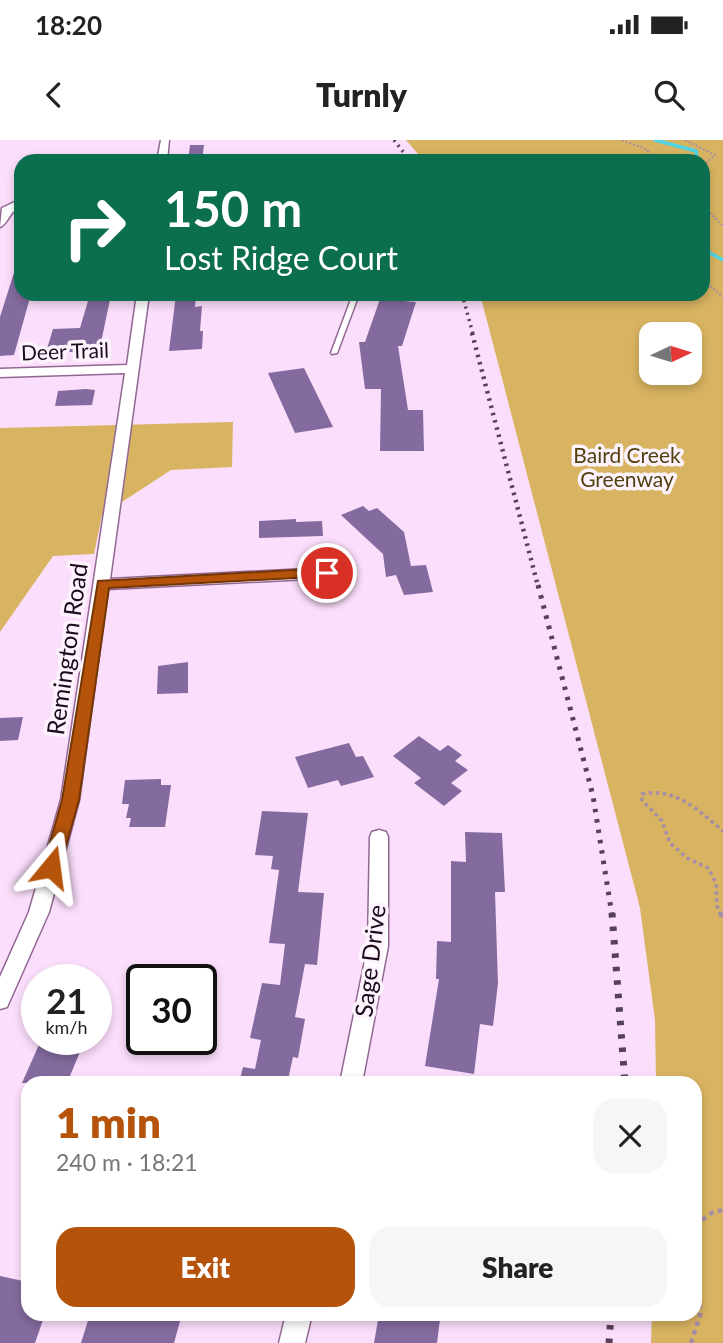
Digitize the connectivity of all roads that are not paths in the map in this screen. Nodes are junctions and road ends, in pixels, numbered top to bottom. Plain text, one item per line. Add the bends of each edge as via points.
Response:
1 (14, 206) edge
2 (0, 224) edge
3 (142, 301) edge
4 (353, 301) edge
5 (334, 353) dead end
6 (131, 369) junction
7 (0, 373) edge
8 (327, 573) dead end
9 (103, 584) junction
10 (379, 837) dead end
11 (0, 1000) edge
12 (352, 1076) edge
13 (297, 1321) edge
14 (292, 1343) edge

1 - 2 street via 6,210
3 - 6 street, Remington Road
4 - 5 lane
6 - 7 street, Deer Trail
6 - 9 street, Remington Road
8 - 9 street
9 - 11 street, Remington Road via 70,800 39,912
10 - 12 street, Sage Drive via 378,946
13 - 14 street

